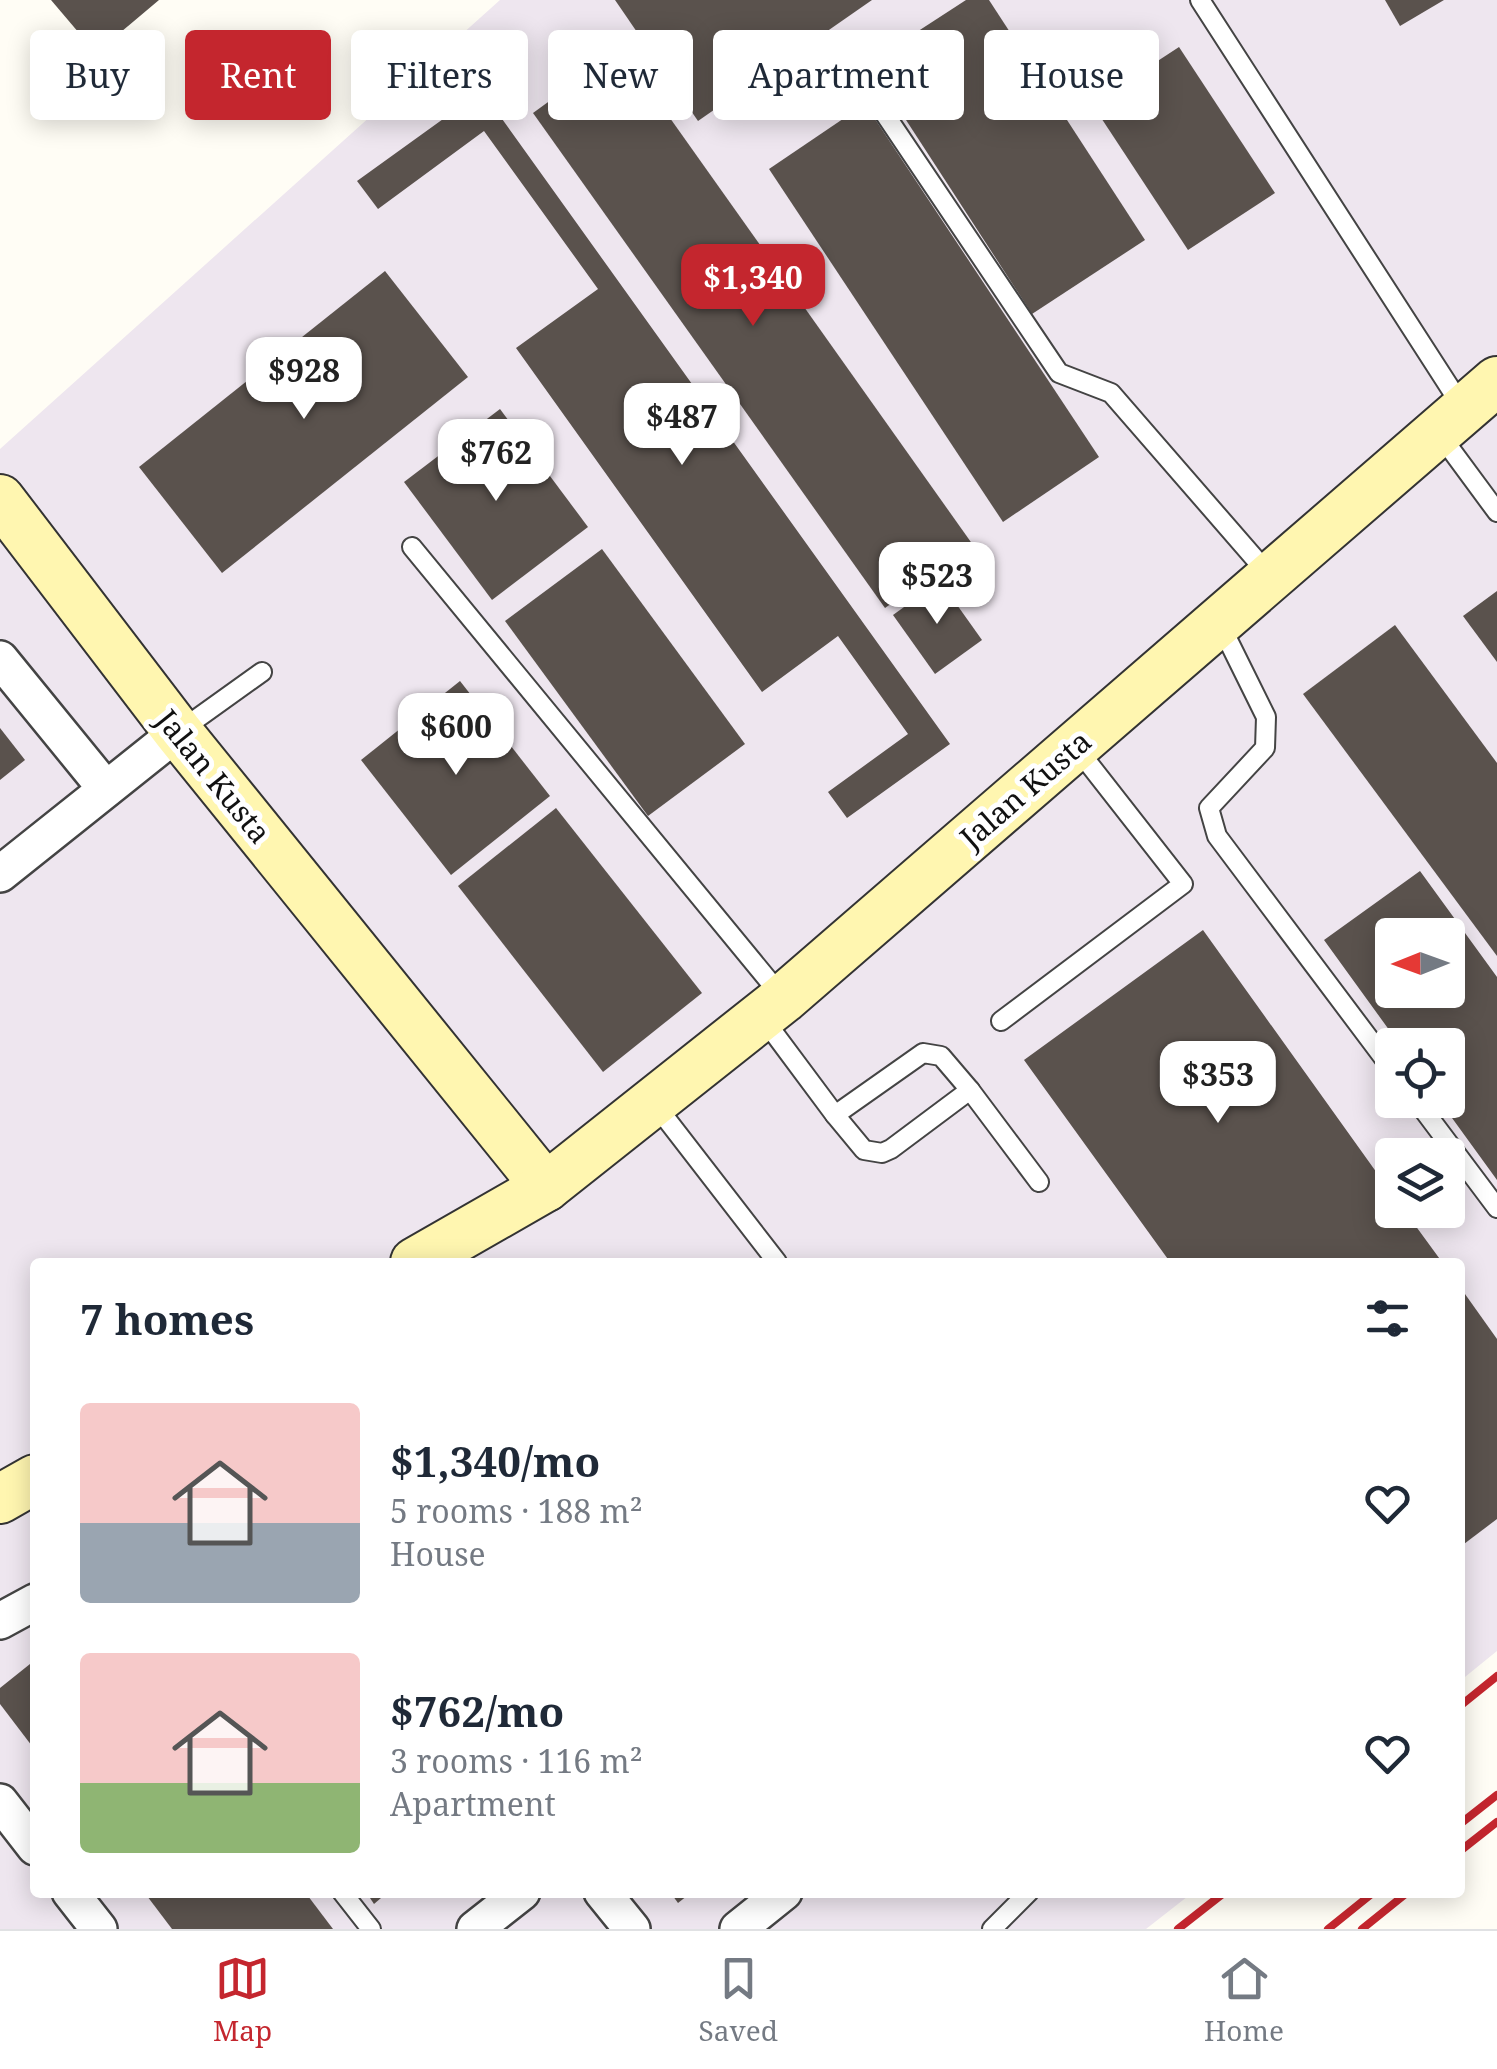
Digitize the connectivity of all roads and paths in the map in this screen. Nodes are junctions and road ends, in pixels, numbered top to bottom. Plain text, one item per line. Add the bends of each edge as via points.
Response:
1 (1200, 0) edge
2 (889, 120) edge
3 (1476, 405) edge
4 (0, 499) edge
5 (1497, 512) edge
6 (412, 546) dead end
7 (1270, 576) junction
8 (1218, 621) junction
9 (0, 659) edge
10 (262, 672) dead end
11 (178, 732) junction
12 (1074, 746) junction
13 (106, 789) junction
14 (0, 874) edge
15 (772, 1008) junction
16 (1001, 1021) dead end
17 (1375, 1046) edge
18 (970, 1090) junction
19 (654, 1102) junction
20 (835, 1115) junction
21 (1430, 1118) edge
22 (1039, 1182) dead end
23 (546, 1188) junction
24 (1497, 1208) edge
25 (422, 1258) edge
26 (774, 1258) edge
27 (30, 1482) edge
28 (0, 1499) edge
29 (30, 1605) edge
30 (0, 1622) edge
31 (0, 1802) edge
32 (30, 1841) edge
33 (75, 1898) edge
34 (347, 1898) edge
35 (514, 1898) edge
36 (607, 1898) edge
37 (777, 1898) edge
38 (1024, 1898) edge
39 (98, 1929) edge
40 (371, 1929) edge
41 (475, 1929) edge
42 (632, 1929) edge
43 (738, 1929) edge
44 (992, 1929) edge

1 - 3 lane
2 - 7 lane via 1059,373 1111,393
3 - 5 lane
3 - 7 street, Jalan Kusta
4 - 11 street, Jalan Kusta
6 - 15 lane
7 - 8 street, Jalan Kusta
8 - 12 street, Jalan Kusta
8 - 17 lane via 1266,718 1265,748 1209,808 1217,836
9 - 13 street
10 - 11 lane
11 - 13 street
11 - 23 street, Jalan Kusta
12 - 15 street, Jalan Kusta
12 - 16 lane via 1183,884
13 - 14 street
15 - 19 street, Jalan Kusta
15 - 20 lane
18 - 20 lane via 942,1056 923,1054
18 - 20 lane via 882,1153 857,1144
18 - 22 lane
19 - 23 street, Jalan Kusta
19 - 26 lane
21 - 24 lane
23 - 25 street, Jalan Kusta
27 - 28 street
29 - 30 street
31 - 32 street
33 - 39 street
34 - 40 lane
35 - 41 street
36 - 42 street
37 - 43 street
38 - 44 lane

